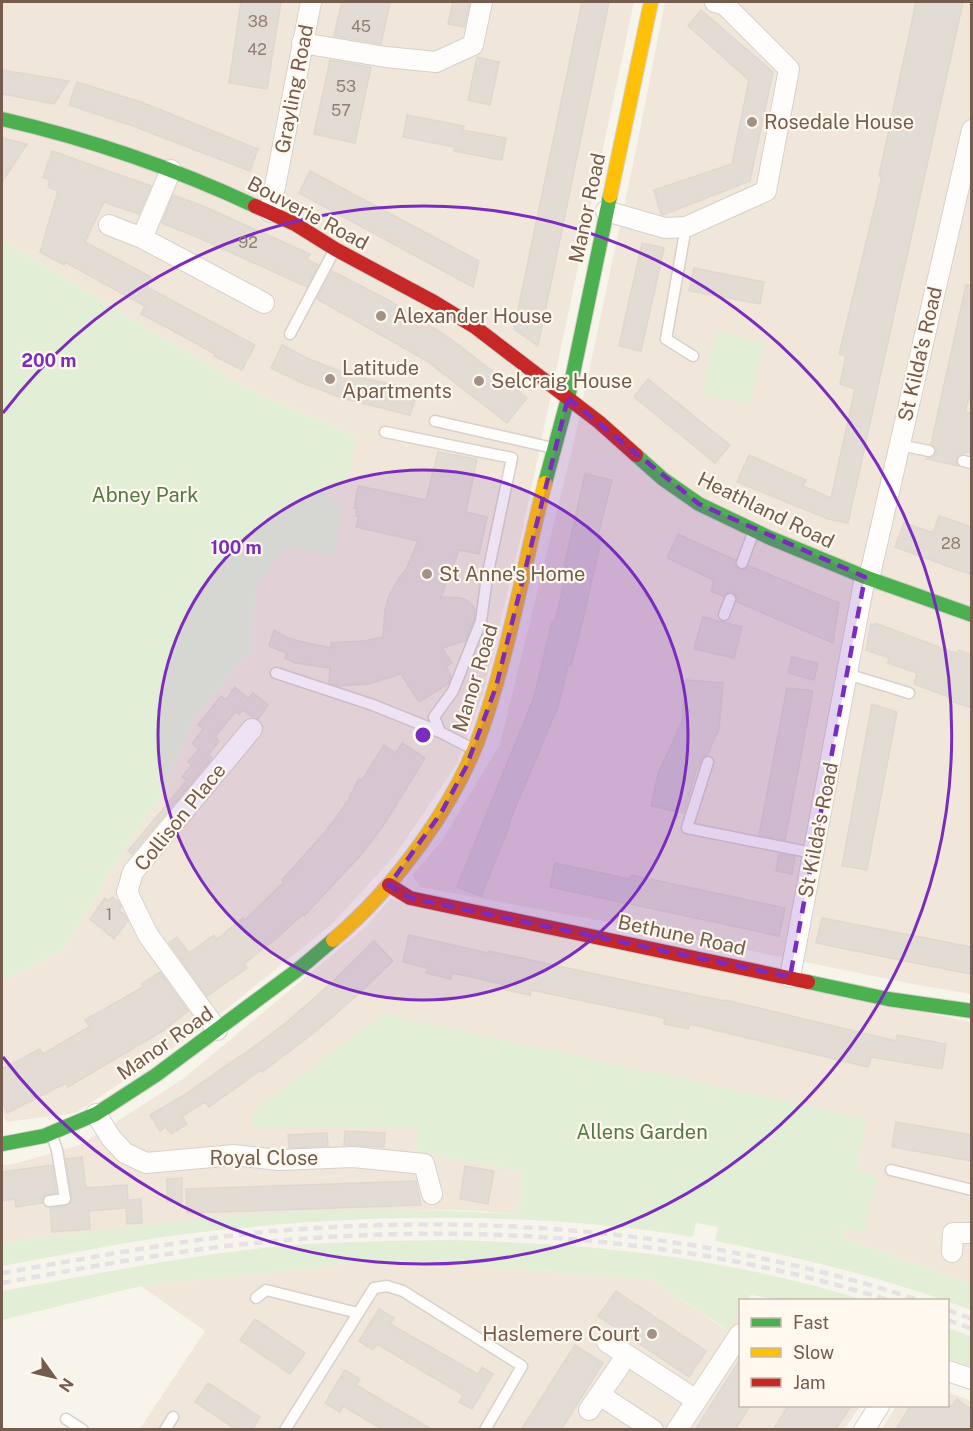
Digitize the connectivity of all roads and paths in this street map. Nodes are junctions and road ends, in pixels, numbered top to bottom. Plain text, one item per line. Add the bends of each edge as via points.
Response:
1 (311, 2) edge
2 (482, 2) edge
3 (651, 2) edge
4 (722, 3) edge
5 (302, 43) junction
6 (2, 119) edge
7 (972, 130) edge
8 (171, 170) junction
9 (606, 211) junction
10 (270, 212) junction
11 (109, 225) dead end
12 (686, 227) junction
13 (141, 238) junction
14 (334, 249) junction
15 (264, 303) dead end
16 (290, 334) dead end
17 (693, 356) dead end
18 (568, 398) junction
19 (435, 421) dead end
20 (385, 432) dead end
21 (900, 445) junction
22 (556, 448) junction
23 (929, 452) dead end
24 (754, 531) junction
25 (742, 563) dead end
26 (867, 578) junction
27 (730, 599) dead end
28 (724, 615) dead end
29 (972, 615) edge
30 (276, 673) dead end
31 (847, 674) junction
32 (909, 693) dead end
33 (252, 729) dead end
34 (440, 732) junction
35 (473, 749) junction
36 (708, 762) dead end
37 (813, 853) junction
38 (389, 885) junction
39 (790, 977) junction
40 (972, 1011) edge
41 (218, 1030) junction
42 (96, 1114) junction
43 (2, 1129) edge
44 (51, 1133) junction
45 (4, 1144) edge
46 (891, 1170) dead end
47 (972, 1190) edge
48 (432, 1194) dead end
49 (48, 1201) dead end
50 (972, 1233) edge
51 (952, 1252) dead end
52 (256, 1298) dead end
53 (358, 1313) junction
54 (739, 1337) edge
55 (608, 1342) dead end
56 (627, 1355) junction
57 (949, 1371) edge
58 (972, 1379) edge
59 (696, 1400) junction
60 (878, 1407) edge
61 (173, 1418) dead end
62 (66, 1419) dead end
63 (83, 1430) edge
64 (165, 1430) edge
65 (285, 1430) edge
66 (485, 1430) edge
67 (653, 1430) edge
68 (677, 1430) edge
69 (864, 1430) edge

1 - 5 street, Grayling Road
2 - 5 street via 473,45 436,62
3 - 9 street, Manor Road
4 - 12 street via 789,69 766,191
5 - 10 street, Grayling Road
6 - 8 street, Bouverie Road via 46,129
7 - 21 street, St Kilda's Road
8 - 10 street, Bouverie Road
8 - 13 street
9 - 12 street via 665,228
9 - 18 street, Manor Road
10 - 14 street, Bouverie Road
11 - 13 street
12 - 17 lane via 666,339
13 - 15 street
14 - 16 lane
14 - 18 street, Bouverie Road via 475,327
18 - 22 street, Manor Road
18 - 24 street, Heathland Road via 663,479 699,504
19 - 22 lane
20 - 34 lane via 512,458 481,621 453,692 434,717
21 - 23 lane
21 - 26 street, St Kilda's Road
22 - 35 street, Manor Road via 496,687
24 - 25 lane
24 - 26 street, Heathland Road
26 - 29 street, Heathland Road
26 - 31 street, St Kilda's Road
27 - 28 lane
30 - 34 lane
31 - 32 lane
31 - 37 street, St Kilda's Road
33 - 41 street, Collison Place via 133,872 127,892 148,935
34 - 35 lane
35 - 38 street, Manor Road via 441,813
36 - 37 lane via 687,828
37 - 39 street, St Kilda's Road
38 - 39 street, Bethune Road via 410,898
38 - 41 street, Manor Road via 350,926
39 - 40 street, Bethune Road via 888,999
41 - 42 street, Manor Road
42 - 44 street, Manor Road
42 - 48 street, Royal Close via 125,1153 146,1163 234,1155 279,1160 353,1157 424,1164
43 - 45 lane
44 - 45 street, Manor Road
44 - 49 lane via 65,1199
46 - 47 lane
50 - 51 street via 953,1233
52 - 53 lane via 266,1290
53 - 65 lane
53 - 66 lane via 374,1288 387,1286 403,1291 522,1366
54 - 59 street
55 - 56 street
56 - 59 street
56 - 67 street via 594,1402
57 - 58 street
59 - 68 street
60 - 69 street
61 - 64 lane
62 - 63 lane

